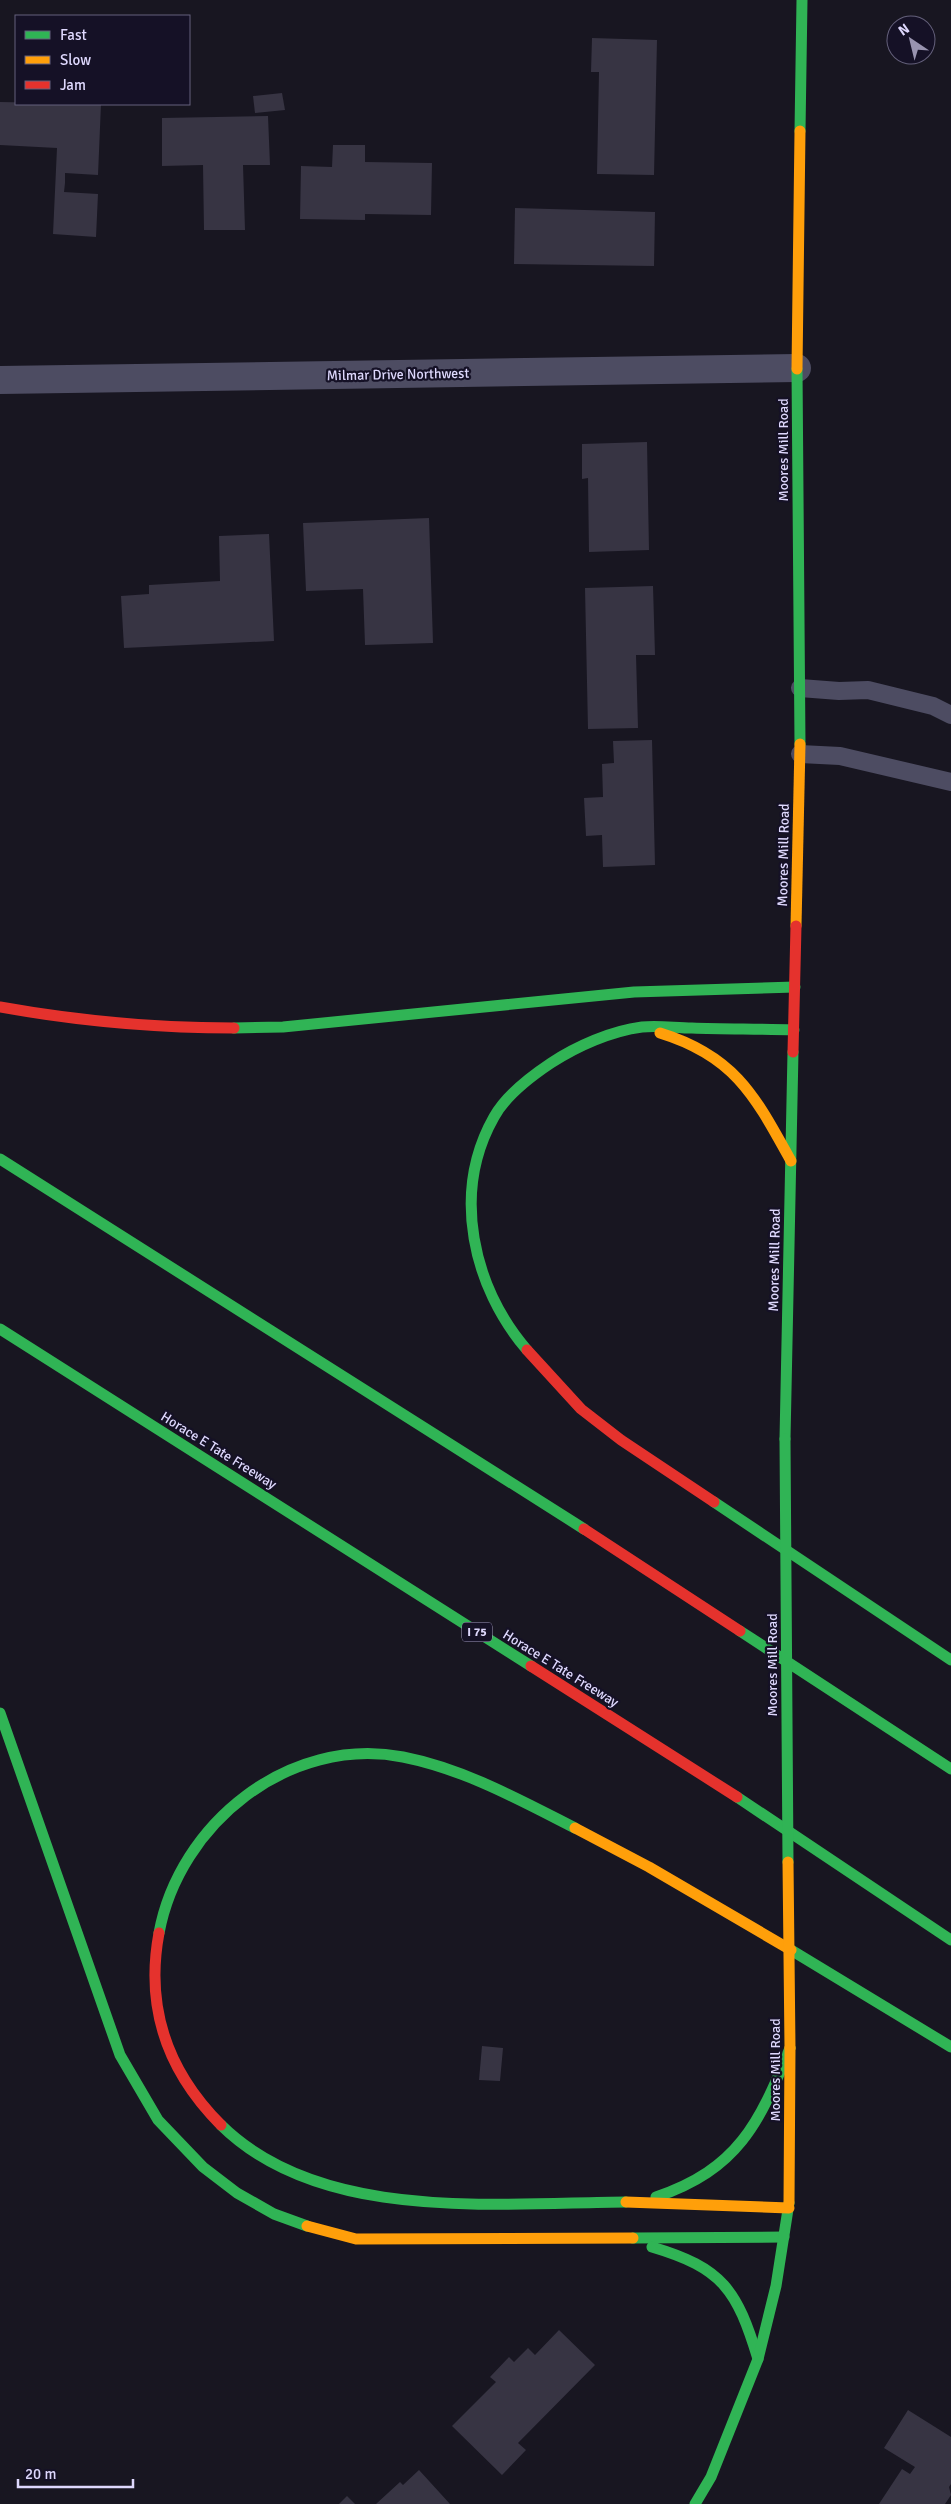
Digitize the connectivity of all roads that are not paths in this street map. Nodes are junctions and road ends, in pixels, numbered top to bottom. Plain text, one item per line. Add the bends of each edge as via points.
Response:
1 (802, 0) edge
2 (797, 368) junction
3 (0, 380) edge
4 (800, 688) junction
5 (951, 715) edge
6 (800, 754) junction
7 (951, 782) edge
8 (795, 987) junction
9 (0, 1007) edge
10 (642, 1027) junction
11 (794, 1030) junction
12 (0, 1159) edge
13 (791, 1161) junction
14 (0, 1329) edge
15 (951, 1660) edge
16 (0, 1713) edge
17 (951, 1769) edge
18 (951, 1940) edge
19 (951, 2047) edge
20 (790, 2048) junction
21 (632, 2202) junction
22 (789, 2208) junction
23 (784, 2237) junction
24 (604, 2238) junction
25 (758, 2359) junction
26 (695, 2504) edge

1 - 2 main road, Moores Mill Road
2 - 3 street, Milmar Drive Northwest
2 - 4 main road, Moores Mill Road
4 - 5 lane via 868,690 933,706
4 - 6 main road, Moores Mill Road
6 - 7 lane via 840,756
6 - 8 main road, Moores Mill Road
8 - 9 main road via 634,992 283,1027 226,1029 160,1029 97,1023
8 - 11 main road, Moores Mill Road
10 - 11 main road
10 - 13 main road via 709,1052 728,1068 762,1111
10 - 15 main road via 597,1039 562,1056 525,1081 494,1116 477,1156 471,1199 474,1248 490,1292 513,1334 581,1409 621,1440
11 - 13 main road, Moores Mill Road
12 - 17 main road via 498,1473
13 - 20 main road, Moores Mill Road, bridge via 785,1439
14 - 18 main road, Horace E Tate Freeway / I 75 via 793,1832
16 - 24 main road via 120,2055 158,2120 202,2167 237,2193 274,2214 356,2239
19 - 21 main road via 668,1878 501,1791 442,1767 382,1754 332,1757 285,1772 248,1792 218,1817 191,1849 171,1886 158,1929 155,2004 166,2039 184,2077 209,2112 246,2147 303,2179 392,2199 425,2203
20 - 21 main road via 765,2106 729,2159 709,2175 687,2186
20 - 22 main road, Moores Mill Road
21 - 22 main road
22 - 23 main road, Moores Mill Road
23 - 24 main road
23 - 25 main road, Moores Mill Road
24 - 25 main road via 683,2255 703,2265 722,2280 736,2301 748,2325
25 - 26 main road, Moores Mill Road via 710,2477

